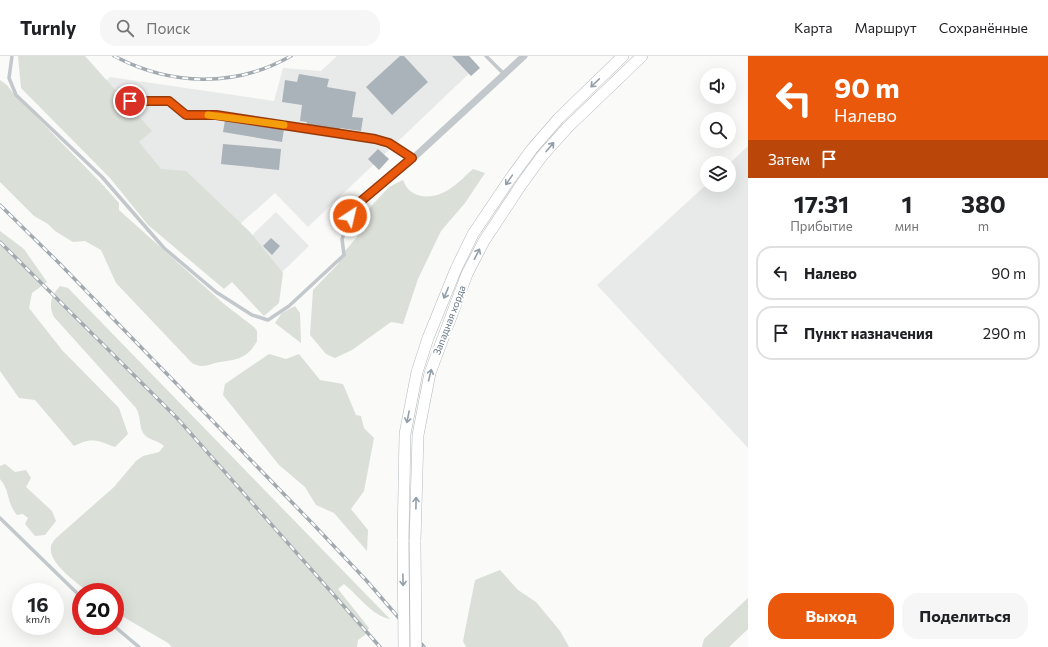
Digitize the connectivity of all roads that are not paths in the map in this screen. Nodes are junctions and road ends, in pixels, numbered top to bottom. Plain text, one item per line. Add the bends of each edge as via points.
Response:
1 (12, 56) edge
2 (486, 56) edge
3 (524, 56) edge
4 (623, 56) edge
5 (642, 56) edge
6 (504, 74) junction
7 (118, 100) dead end
8 (412, 158) junction
9 (354, 207) joint
10 (0, 518) edge
11 (72, 588) edge
12 (124, 634) edge
13 (139, 647) edge
14 (404, 647) edge
15 (416, 647) edge

1 - 9 lane via 9,78 16,94 102,176 164,248 216,292 252,315 268,320 289,306 344,255 342,239
2 - 6 lane
3 - 6 street
4 -> 14 highway, Западная хорда, bridge via 559,118 510,179 473,234 428,338 417,372 405,434
15 -> 5 highway, Западная хорда, bridge via 418,435 430,373 440,342 467,274 484,241 520,185 568,126
6 - 8 street
7 - 8 lane via 169,101 186,115 216,115 375,139 389,143
8 - 9 street
10 - 11 lane
12 - 13 lane

